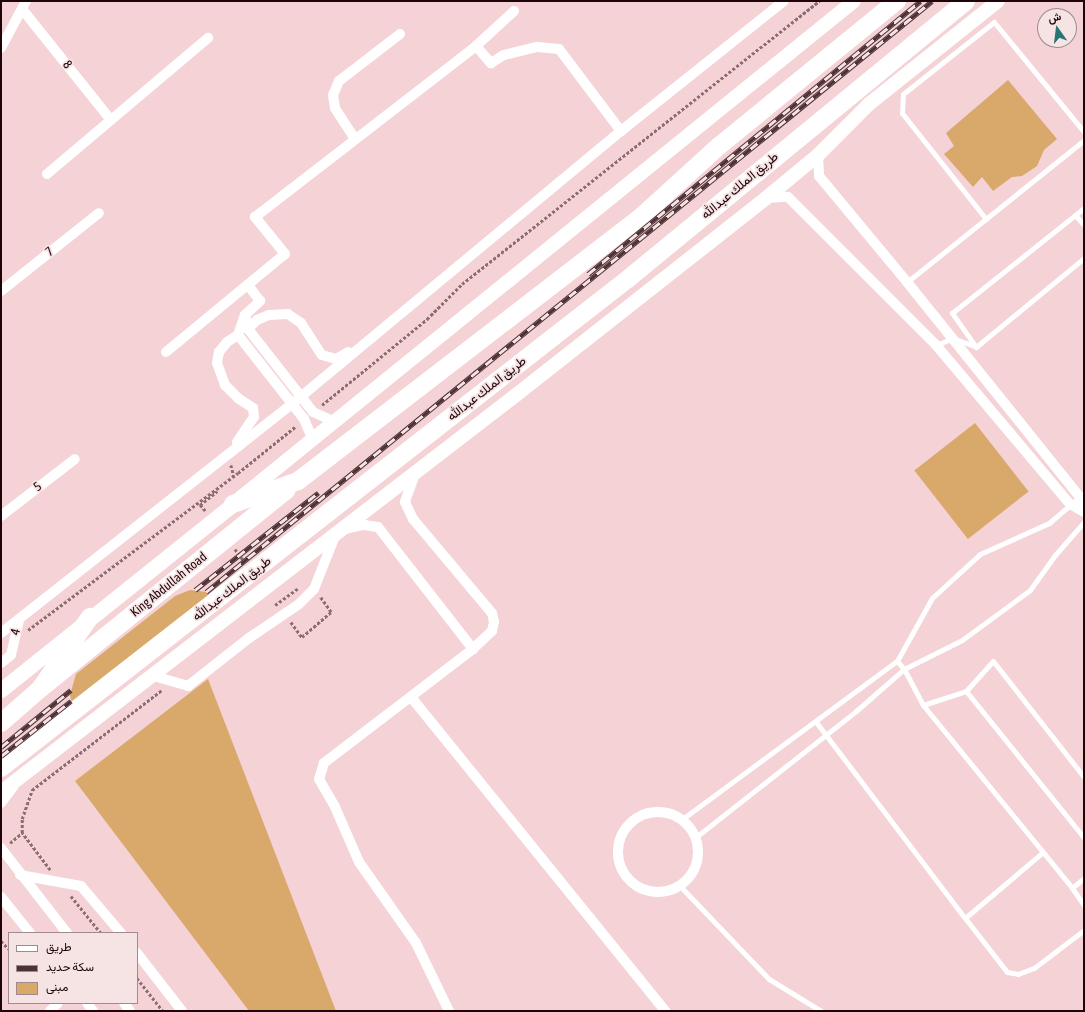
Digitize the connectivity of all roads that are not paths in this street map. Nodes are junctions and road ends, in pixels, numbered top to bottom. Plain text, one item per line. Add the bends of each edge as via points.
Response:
1 (784, 1) edge
2 (854, 1) edge
3 (897, 1) edge
4 (966, 1) edge
5 (998, 1) edge
6 (24, 5) edge
7 (514, 11) dead end
8 (400, 34) dead end
9 (208, 38) dead end
10 (476, 46) junction
11 (1, 48) edge
12 (111, 120) junction
13 (620, 131) junction
14 (1084, 132) edge
15 (355, 139) junction
16 (1084, 140) edge
17 (818, 155) junction
18 (47, 174) dead end
19 (766, 198) junction
20 (1084, 208) edge
21 (99, 213) dead end
22 (1075, 215) junction
23 (986, 219) junction
24 (1084, 226) edge
25 (1084, 258) edge
26 (908, 282) junction
27 (248, 285) junction
28 (1, 291) edge
29 (245, 315) junction
30 (248, 329) junction
31 (238, 335) junction
32 (372, 338) junction
33 (953, 338) junction
34 (936, 345) junction
35 (976, 347) junction
36 (166, 352) dead end
37 (301, 396) junction
38 (292, 404) junction
39 (335, 422) junction
40 (313, 440) junction
41 (227, 456) junction
42 (75, 459) dead end
43 (416, 471) junction
44 (298, 481) junction
45 (1083, 497) edge
46 (233, 504) junction
47 (1070, 504) junction
48 (1084, 512) edge
49 (1, 516) edge
50 (1084, 522) edge
51 (337, 531) junction
52 (90, 617) junction
53 (19, 620) junction
54 (1, 633) edge
55 (473, 649) junction
56 (896, 661) junction
57 (1, 663) edge
58 (904, 669) junction
59 (150, 675) junction
60 (40, 689) junction
61 (1, 690) edge
62 (966, 691) junction
63 (411, 697) junction
64 (923, 705) junction
65 (816, 722) junction
66 (1, 723) edge
67 (825, 736) junction
68 (1, 768) edge
69 (24, 774) junction
70 (1084, 778) edge
71 (1, 792) edge
72 (1, 804) edge
73 (681, 820) junction
74 (696, 837) junction
75 (1084, 838) edge
76 (1, 848) edge
77 (1043, 852) junction
78 (4, 857) edge
79 (20, 875) junction
80 (1084, 878) edge
81 (680, 886) junction
82 (1072, 888) junction
83 (1, 897) edge
84 (1084, 905) edge
85 (965, 918) junction
86 (1084, 930) edge
87 (29, 932) edge
88 (66, 932) edge
89 (120, 932) edge
90 (138, 954) edge
91 (182, 1011) edge
92 (449, 1011) edge
93 (665, 1011) edge
94 (821, 1011) edge

1 - 13 street
2 - 39 main road
3 - 44 highway via 719,146 642,216
4 - 68 highway, طريق الملك عبدالله via 629,278
5 - 17 main road via 869,104
6 - 11 street
6 - 12 street, 8
7 - 10 street
8 - 15 street via 339,81 333,95 335,108
9 - 12 street
10 - 13 street via 491,64 504,55 537,47 559,49
10 - 15 street
12 - 18 street
13 - 32 street
14 - 23 lane via 994,22 903,94 902,113
15 - 27 street via 255,217 285,254
16 - 23 lane
17 - 19 main road
17 - 26 street via 818,176
19 - 34 street via 788,197
19 - 43 main road
20 - 22 lane
21 - 28 street, 7
22 - 24 lane
22 - 35 lane via 952,313
23 - 26 lane
25 - 35 lane
26 - 33 street
27 - 29 street via 260,301
27 - 36 street
29 - 30 street
29 - 31 street
30 - 32 street via 257,320 269,314 288,314 301,323 322,355 336,359
30 - 37 street
31 - 38 street
31 - 41 street via 227,342 219,352 219,373 230,390 253,408 254,417
32 - 37 street
33 - 34 lane
33 - 35 lane
33 - 45 street
34 - 47 street
37 - 38 street
37 - 39 street via 313,412
38 - 40 street via 304,419
38 - 41 street
39 - 40 main road
40 - 46 main road
41 - 53 street
42 - 49 street, 5
43 - 51 main road
43 - 55 street via 406,502 413,519 492,613 492,631
44 - 46 highway
44 - 60 highway, King Abdullah Road
45 - 47 lane
46 - 52 main road
47 - 48 street
47 - 56 lane via 1049,522 980,554 932,598
50 - 58 lane via 1055,555 1030,590 962,640
51 - 55 street via 364,525 378,528
51 - 59 main road
51 - 59 street via 314,589 299,604 249,638 188,686
52 - 60 highway
52 - 61 main road
53 - 54 street
53 - 57 street, 4 via 11,655
55 - 63 street
56 - 58 lane
56 - 65 lane
58 - 64 lane
58 - 67 lane
59 - 69 main road
60 - 66 highway
62 - 64 lane
62 - 70 lane via 993,660
62 - 75 lane
63 - 92 street via 324,763 319,779 335,807 359,862 416,943
63 - 93 street
64 - 77 lane
65 - 67 lane
65 - 73 lane
67 - 74 lane
67 - 85 lane
69 - 71 main road
69 - 72 street
73 - 74 street
73 - 81 street via 665,813 640,817 628,827 618,850 619,863 633,884 644,890 656,892 669,891
74 - 81 street via 698,859 695,870
76 - 78 street
77 - 82 lane
77 - 85 lane
78 - 79 street
79 - 88 street
79 - 89 street via 81,886
80 - 82 lane
81 - 94 lane via 769,979
82 - 84 lane
83 - 87 street
85 - 86 lane via 1007,972 1018,974 1034,968
90 - 91 street

